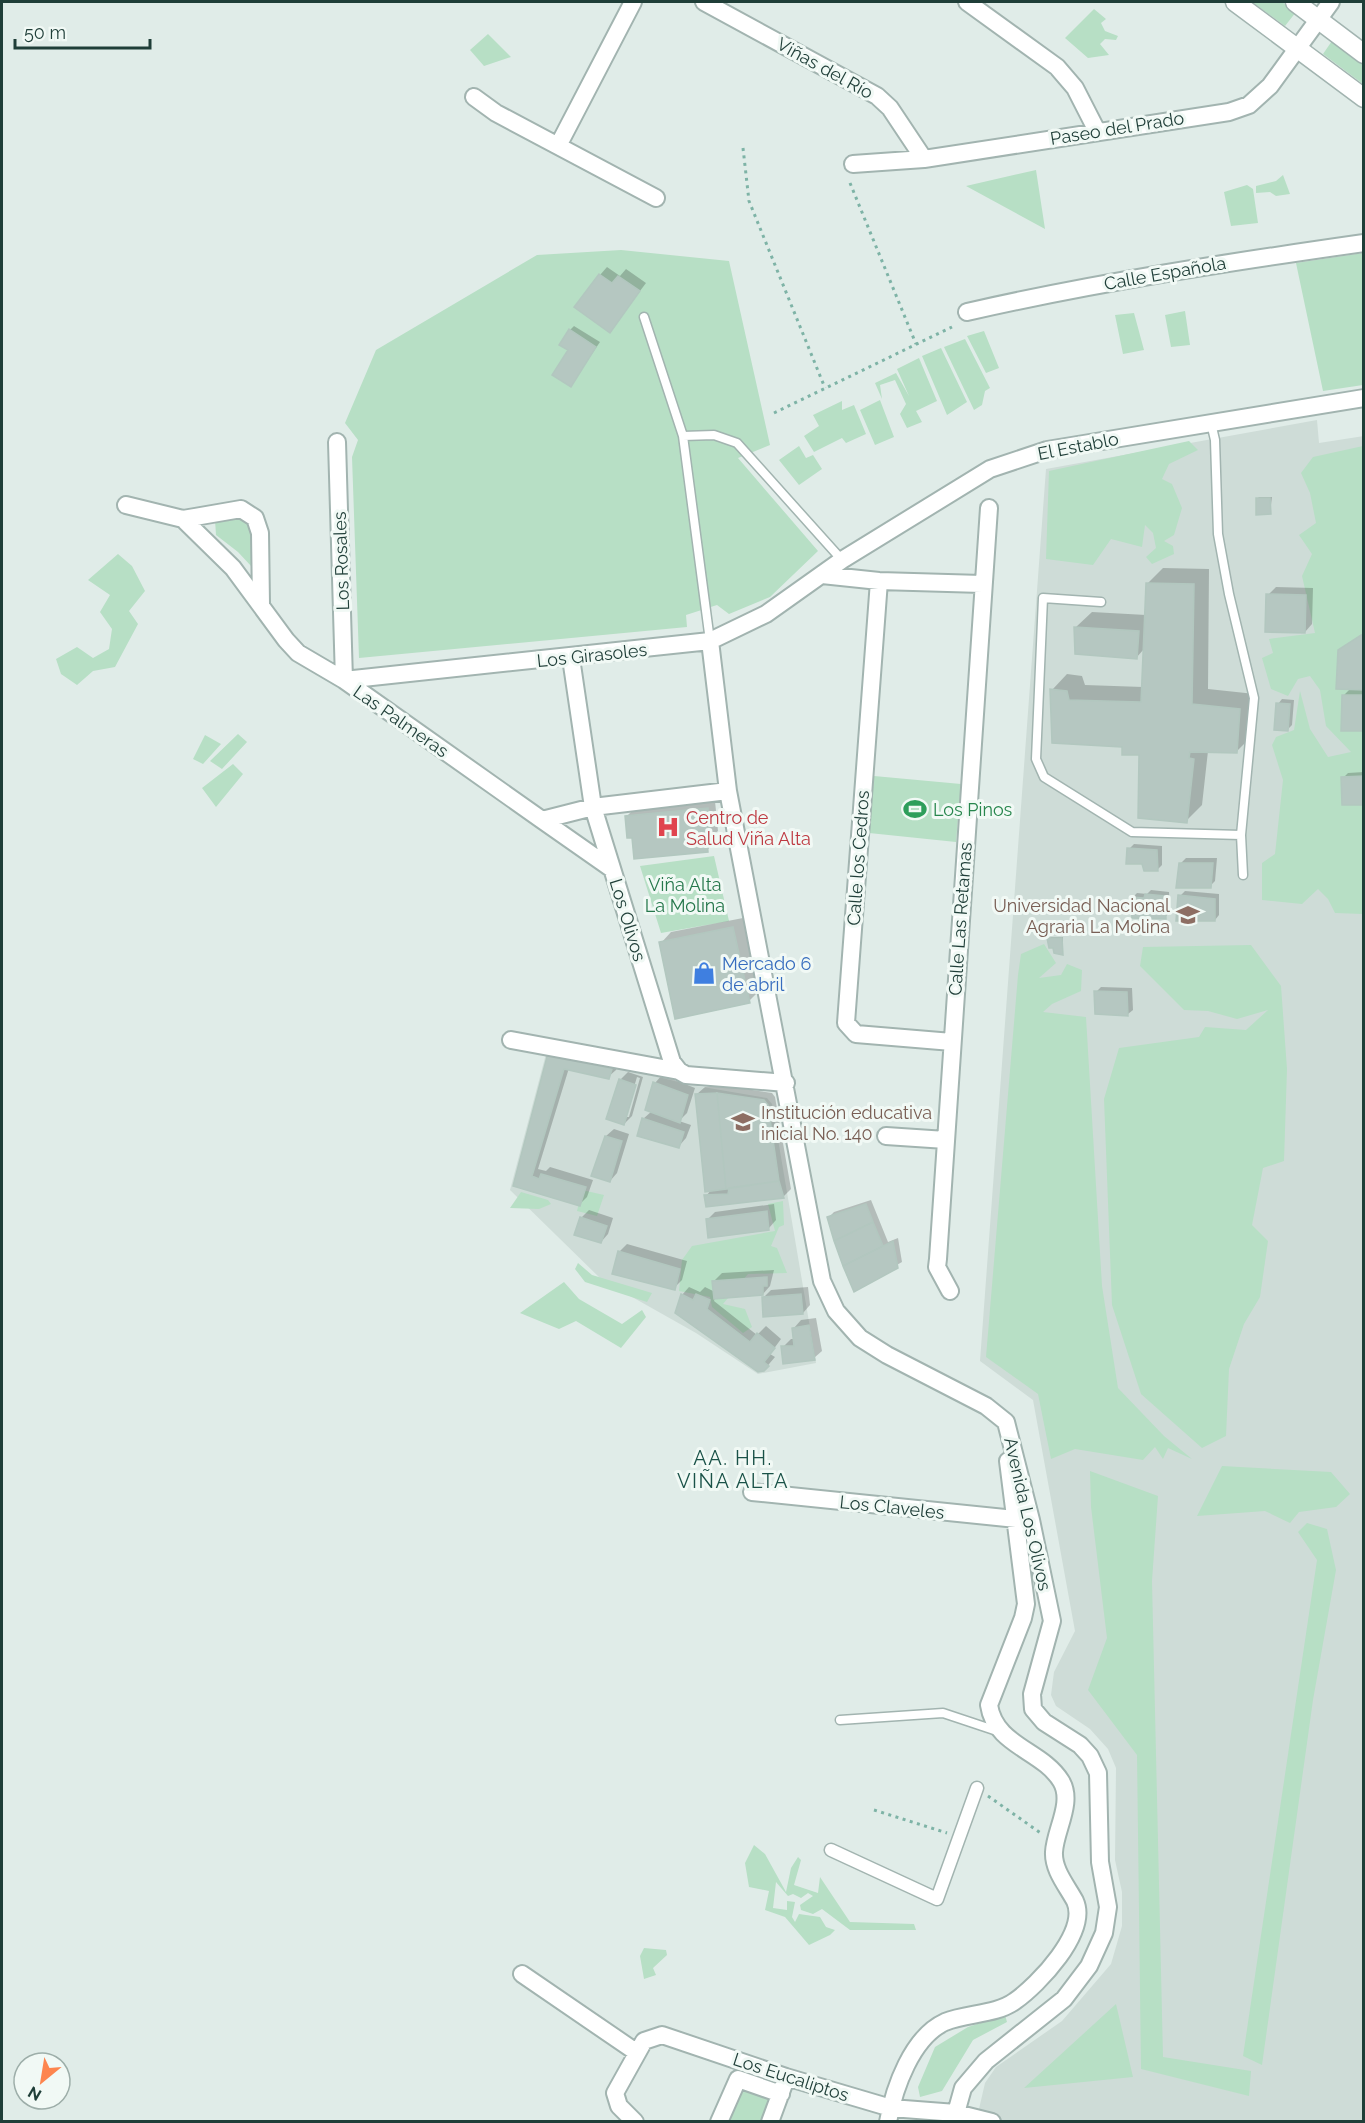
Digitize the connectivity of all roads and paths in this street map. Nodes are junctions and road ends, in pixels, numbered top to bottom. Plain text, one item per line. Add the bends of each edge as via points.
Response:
1 (633, 2) edge
2 (704, 2) edge
3 (967, 2) edge
4 (1235, 2) edge
5 (1294, 2) edge
6 (1331, 2) edge
7 (1318, 19) junction
8 (1297, 48) junction
9 (1364, 54) edge
10 (474, 97) dead end
11 (1364, 98) edge
12 (1097, 131) junction
13 (559, 144) junction
14 (743, 148) dead end
15 (924, 159) junction
16 (853, 164) dead end
17 (850, 183) dead end
18 (656, 198) dead end
19 (1364, 243) edge
20 (967, 312) dead end
21 (644, 316) dead end
22 (952, 327) dead end
23 (916, 344) junction
24 (825, 388) junction
25 (1364, 398) edge
26 (774, 412) dead end
27 (1211, 422) junction
28 (683, 436) junction
29 (337, 442) dead end
30 (126, 505) dead end
31 (989, 508) dead end
32 (183, 519) junction
33 (842, 560) junction
34 (822, 575) junction
35 (879, 581) junction
36 (982, 584) junction
37 (1101, 602) dead end
38 (261, 604) junction
39 (710, 642) junction
40 (571, 658) junction
41 (345, 680) junction
42 (728, 792) junction
43 (593, 807) junction
44 (542, 820) junction
45 (1241, 835) junction
46 (612, 869) junction
47 (1243, 875) dead end
48 (511, 1040) dead end
49 (952, 1042) junction
50 (679, 1071) junction
51 (786, 1083) junction
52 (886, 1136) dead end
53 (946, 1140) junction
54 (950, 1291) dead end
55 (752, 1491) dead end
56 (1023, 1521) junction
57 (840, 1720) dead end
58 (1001, 1732) junction
59 (977, 1788) joint
60 (874, 1809) dead end
61 (958, 1836) junction
62 (1055, 1843) junction
63 (831, 1850) dead end
64 (522, 1974) dead end
65 (636, 2052) junction
66 (786, 2077) junction
67 (781, 2094) junction
68 (956, 2114) junction
69 (889, 2115) edge
70 (634, 2121) edge
71 (719, 2121) edge
72 (770, 2121) edge
73 (992, 2121) edge

1 - 13 street
2 - 15 street, Viñas del Río via 877,96 890,108
3 - 12 street via 1057,67 1075,88
4 - 8 street
5 - 7 street
6 - 7 street, Paseo del Prado
7 - 8 street, Paseo del Prado
7 - 9 street
8 - 11 street
8 - 12 street, Paseo del Prado via 1270,86 1249,105 1228,112
10 - 13 street via 496,113
12 - 15 street, Paseo del Prado
13 - 18 street
14 - 24 path via 749,201
15 - 16 street, Paseo del Prado
17 - 23 path
19 - 20 street, Calle Española via 1196,267
21 - 28 lane
22 - 23 path
23 - 24 path
24 - 26 path
25 - 27 street, El Establo
27 - 33 street, El Establo via 1047,450 990,469
27 - 45 lane via 1218,534 1254,698
28 - 33 lane via 714,435 737,443
28 - 39 lane
29 - 41 street, Los Rosales
30 - 32 street, Las Palmeras
31 - 36 street, Calle Las Retamas
32 - 38 street, Las Palmeras via 219,552
32 - 38 street via 241,509 255,518 260,533
33 - 34 street, El Establo
34 - 35 street
34 - 39 street, Los Girasoles via 766,614
35 - 36 street
35 - 49 street, Calle los Cedros via 846,1023 856,1034
36 - 49 street, Calle Las Retamas
37 - 45 lane via 1043,598 1036,759 1044,777 1132,832
38 - 41 street, Las Palmeras via 291,646
39 - 40 street, Los Girasoles
39 - 42 street, Avenida Los Olivos
40 - 41 street, Los Girasoles
40 - 43 street, Los Olivos
41 - 44 street, Las Palmeras
42 - 43 street
42 - 51 street, Avenida Los Olivos
43 - 44 street
43 - 46 street, Los Olivos
44 - 46 street, Las Palmeras
45 - 47 lane
46 - 50 street, Los Olivos via 672,1062
48 - 50 street
49 - 53 street, Calle Las Retamas
50 - 51 street via 686,1075
51 - 56 street, Avenida Los Olivos via 812,1236 822,1281 836,1311 860,1338 986,1406 1006,1422
52 - 53 street
53 - 54 street, Calle Las Retamas via 937,1267
55 - 56 street, Los Claveles
56 - 58 street via 1026,1604 989,1705 991,1717
56 - 68 street, Avenida Los Olivos via 1052,1621 1032,1694 1033,1709 1044,1722 1080,1745 1098,1773 1100,1862 1108,1907 1104,1933 1089,1966 1064,1999 986,2061 963,2088
57 - 58 lane via 943,1713
58 - 62 street via 1056,1774 1063,1784 1066,1799
59 - 61 street
59 - 62 path
60 - 61 path
61 - 63 street via 937,1899
62 - 69 street via 1054,1864 1076,1904 1072,1936 1053,1965 1010,2004 945,2022 933,2030 913,2052
64 - 65 street
65 - 66 street, Los Eucaliptos via 644,2041 662,2035
65 - 70 street via 615,2093 619,2106
66 - 67 street
66 - 69 street, Los Eucaliptos
67 - 71 street via 738,2079
67 - 72 street
68 - 69 street, Los Eucaliptos
68 - 73 street, Los Eucaliptos

